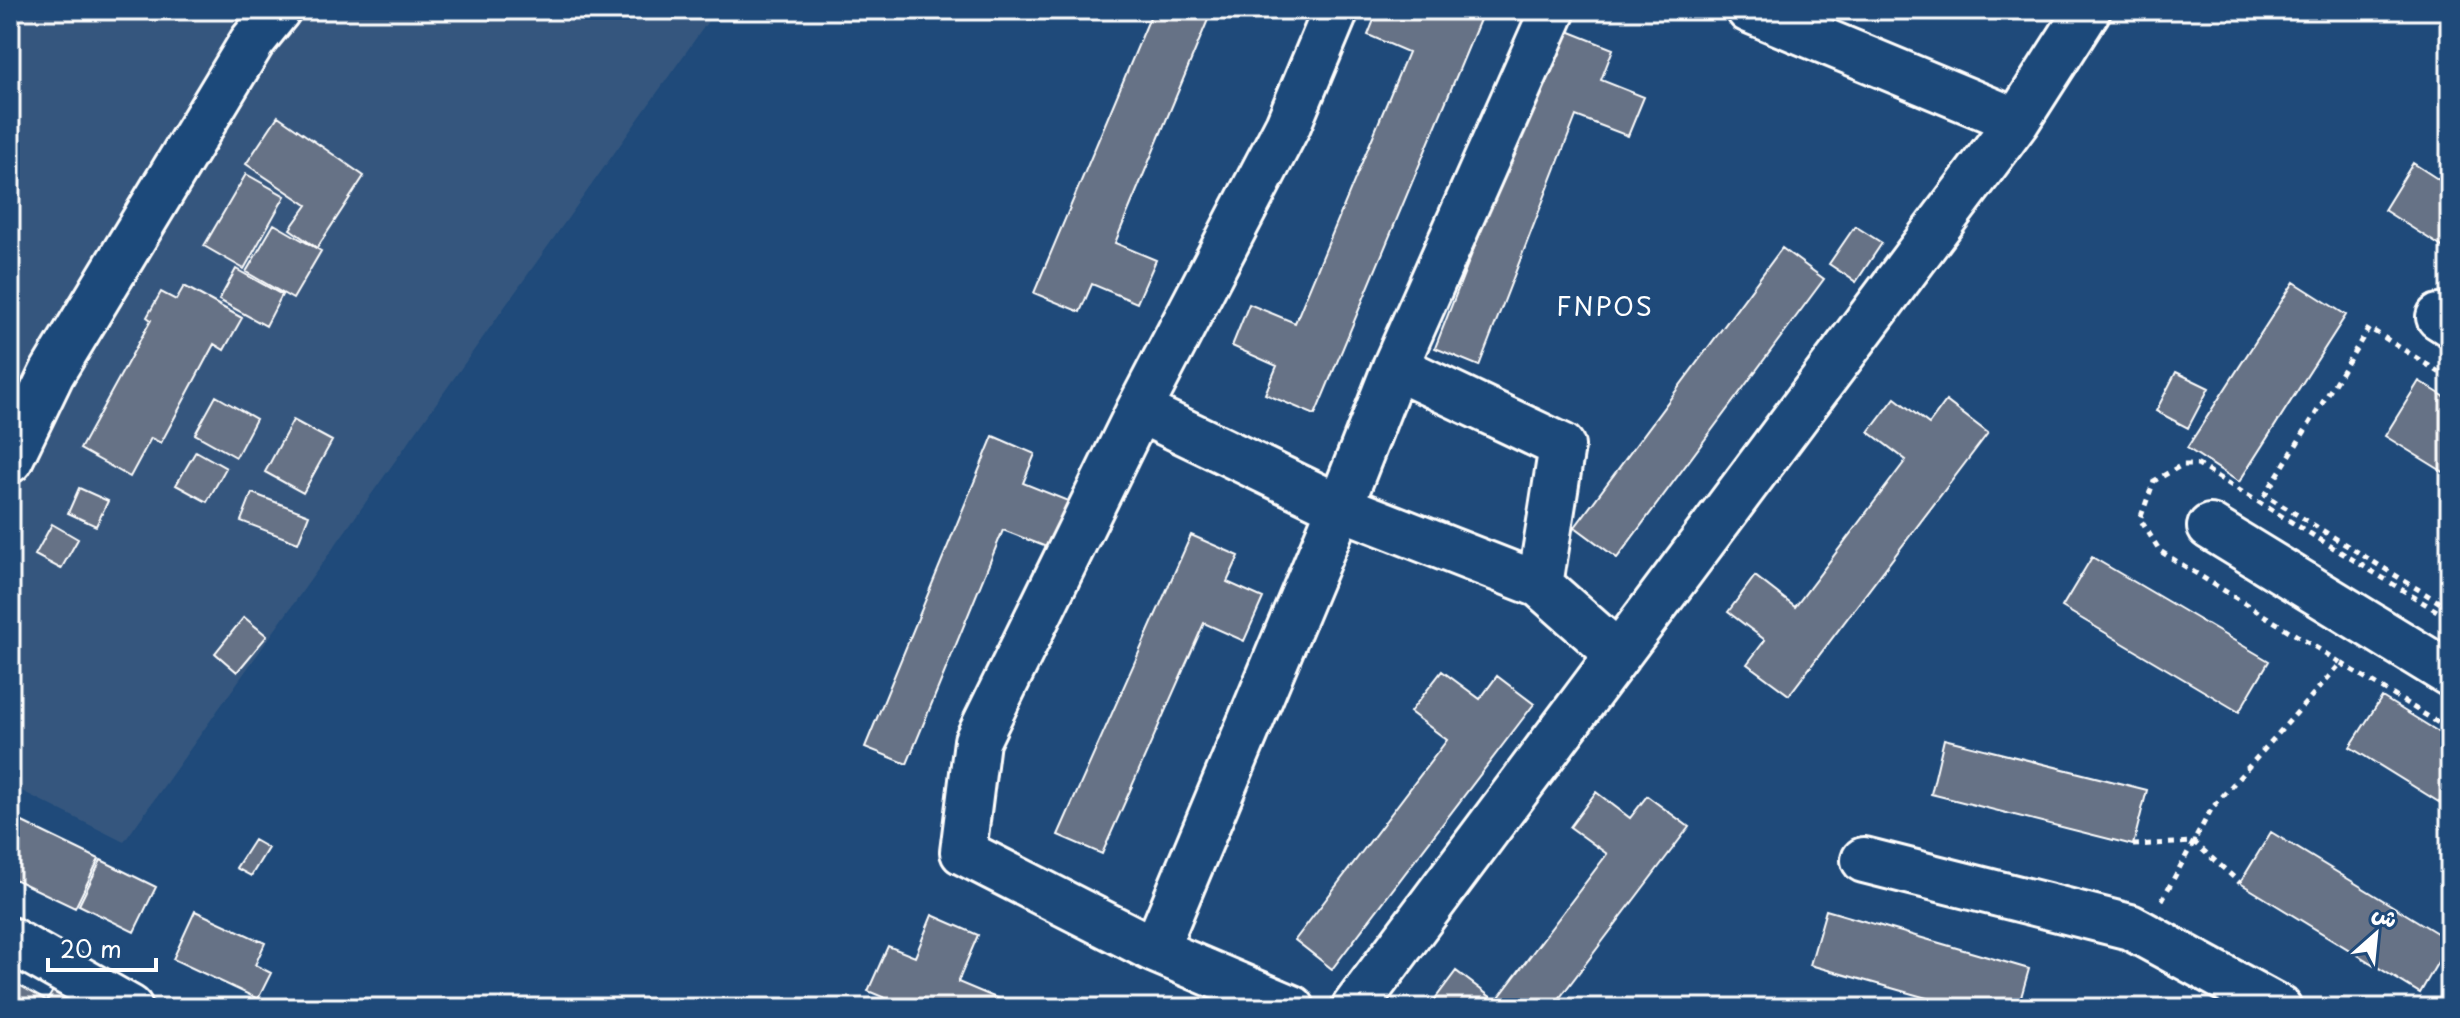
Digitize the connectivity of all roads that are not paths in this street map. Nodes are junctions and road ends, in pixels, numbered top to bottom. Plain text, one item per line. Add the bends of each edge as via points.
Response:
1 (278, 10) edge
2 (1336, 10) edge
3 (1553, 10) edge
4 (1749, 10) edge
5 (2088, 10) edge
6 (2017, 121) junction
7 (1395, 367) junction
8 (1139, 410) junction
9 (10, 460) edge
10 (1340, 507) junction
11 (2210, 527) dead end
12 (1540, 585) junction
13 (1618, 654) junction
14 (2450, 674) edge
15 (1864, 860) dead end
16 (10, 940) edge
17 (1155, 950) junction
18 (130, 1008) edge
19 (1292, 1008) edge
20 (1354, 1008) edge
21 (2279, 1008) edge

1 - 9 street via 252,42 56,366
2 - 8 street via 1288,125
3 - 7 street
4 - 6 street
5 - 6 street
6 - 13 street
7 - 10 street
7 - 12 street via 1562,446
8 - 10 street
8 - 17 street via 977,741 963,852
10 - 12 street
10 - 17 street
11 - 14 street
12 - 13 street
13 - 20 street
15 - 21 street via 2130,927
16 - 18 street
17 - 19 street

